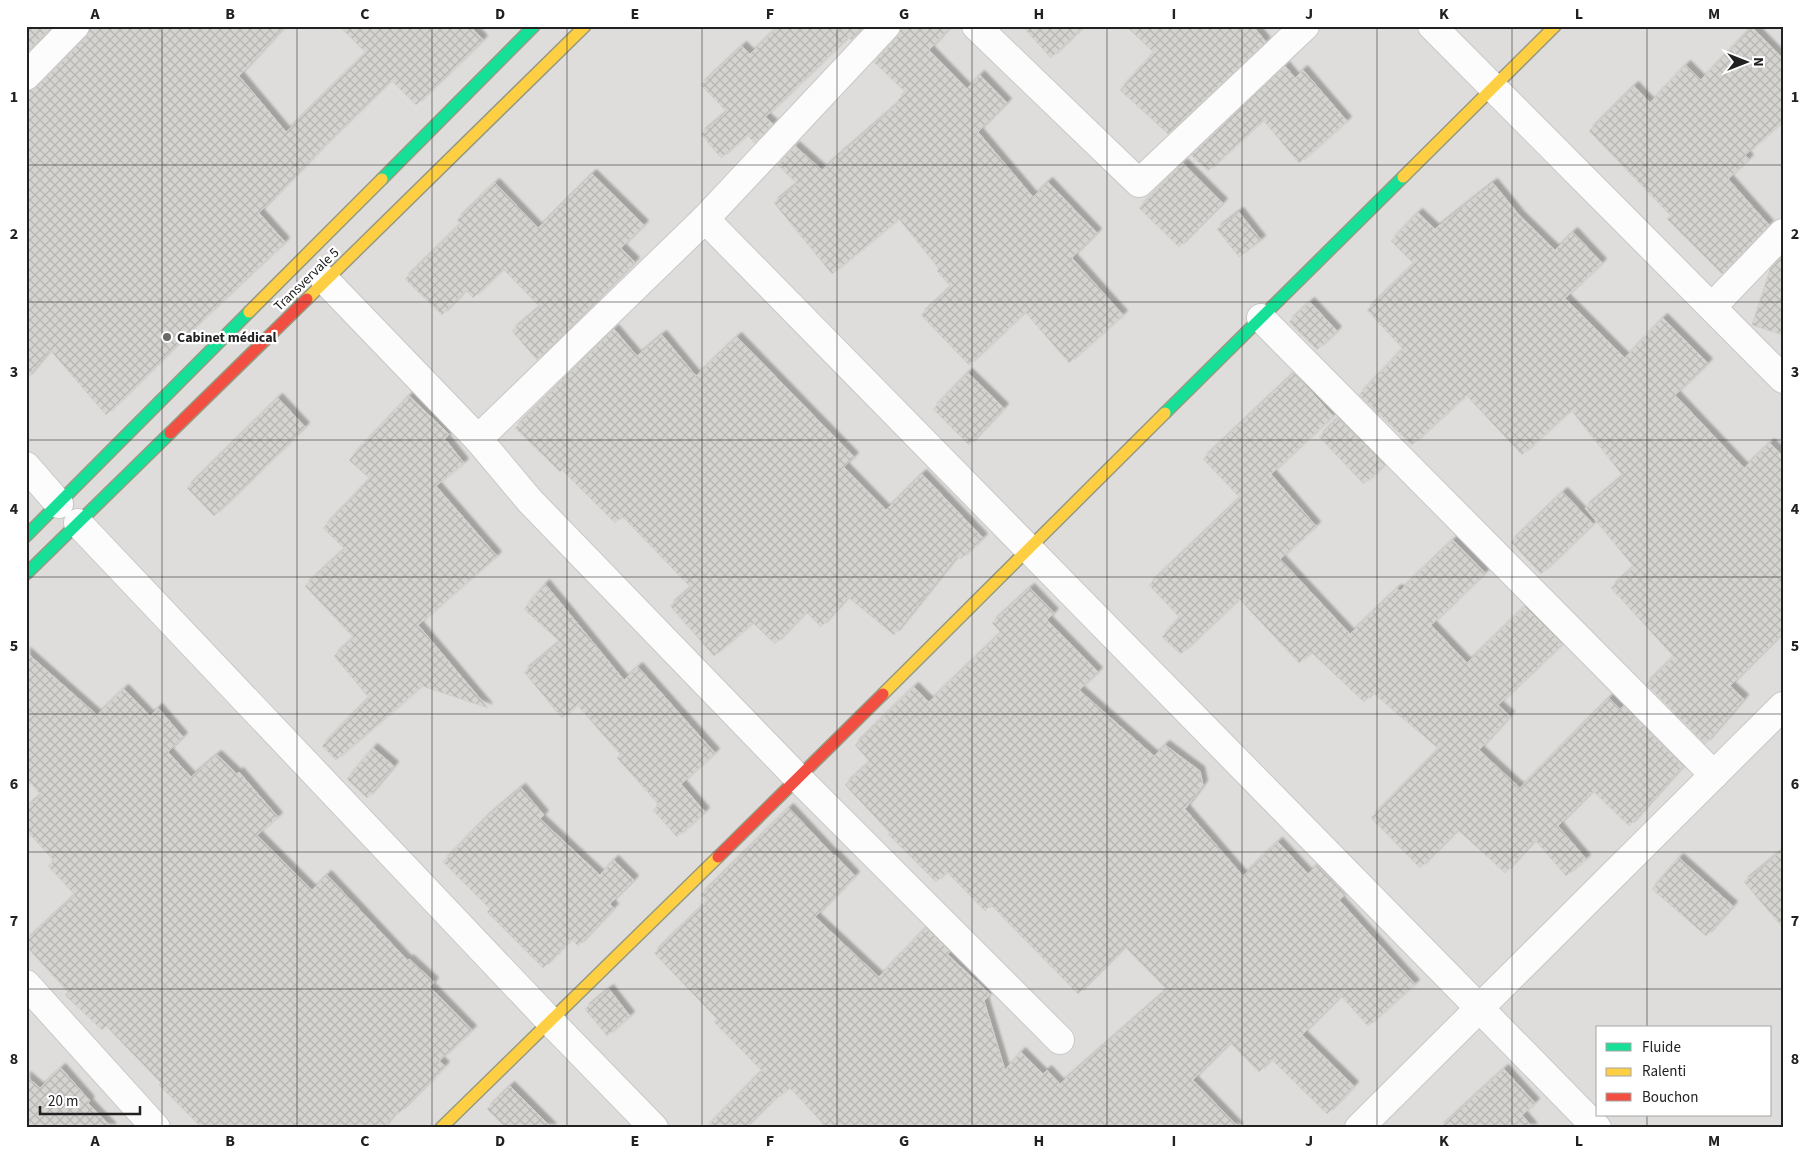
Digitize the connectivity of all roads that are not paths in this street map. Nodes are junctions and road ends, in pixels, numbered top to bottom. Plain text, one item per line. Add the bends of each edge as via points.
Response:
1 (75, 26) edge
2 (534, 26) edge
3 (585, 26) edge
4 (886, 26) edge
5 (976, 26) edge
6 (1305, 26) edge
7 (1432, 26) edge
8 (1555, 26) edge
9 (26, 76) edge
10 (1493, 88) junction
11 (706, 219) junction
12 (1783, 234) edge
13 (326, 280) junction
14 (1712, 308) junction
15 (1261, 318) junction
16 (1783, 379) edge
17 (478, 439) junction
18 (26, 466) edge
19 (69, 513) junction
20 (26, 536) edge
21 (1029, 549) junction
22 (26, 574) edge
23 (1783, 706) edge
24 (1714, 775) junction
25 (798, 778) junction
26 (26, 984) edge
27 (1480, 1008) junction
28 (550, 1021) junction
29 (1060, 1040) dead end
30 (156, 1128) edge
31 (441, 1128) edge
32 (654, 1128) edge
33 (1359, 1128) edge
34 (1597, 1128) edge

1 - 9 street
2 - 19 street, Transvervale 5
3 - 13 street, Transvervale 5
4 - 11 street
5 - 6 street via 1139,183
7 - 10 street
8 - 10 street
10 - 14 street
10 - 15 street
11 - 17 street
11 - 21 street
12 - 14 street
13 - 17 street
13 - 19 street, Transvervale 5
14 - 16 street
15 - 21 street
15 - 24 street
17 - 25 street via 530,501
18 - 19 street
19 - 20 street, Transvervale 5
19 - 22 street, Transvervale 5
19 - 28 street
21 - 25 street
21 - 27 street
23 - 24 street
24 - 27 street
25 - 28 street
25 - 29 street
26 - 30 street
27 - 33 street
27 - 34 street
28 - 31 street
28 - 32 street

